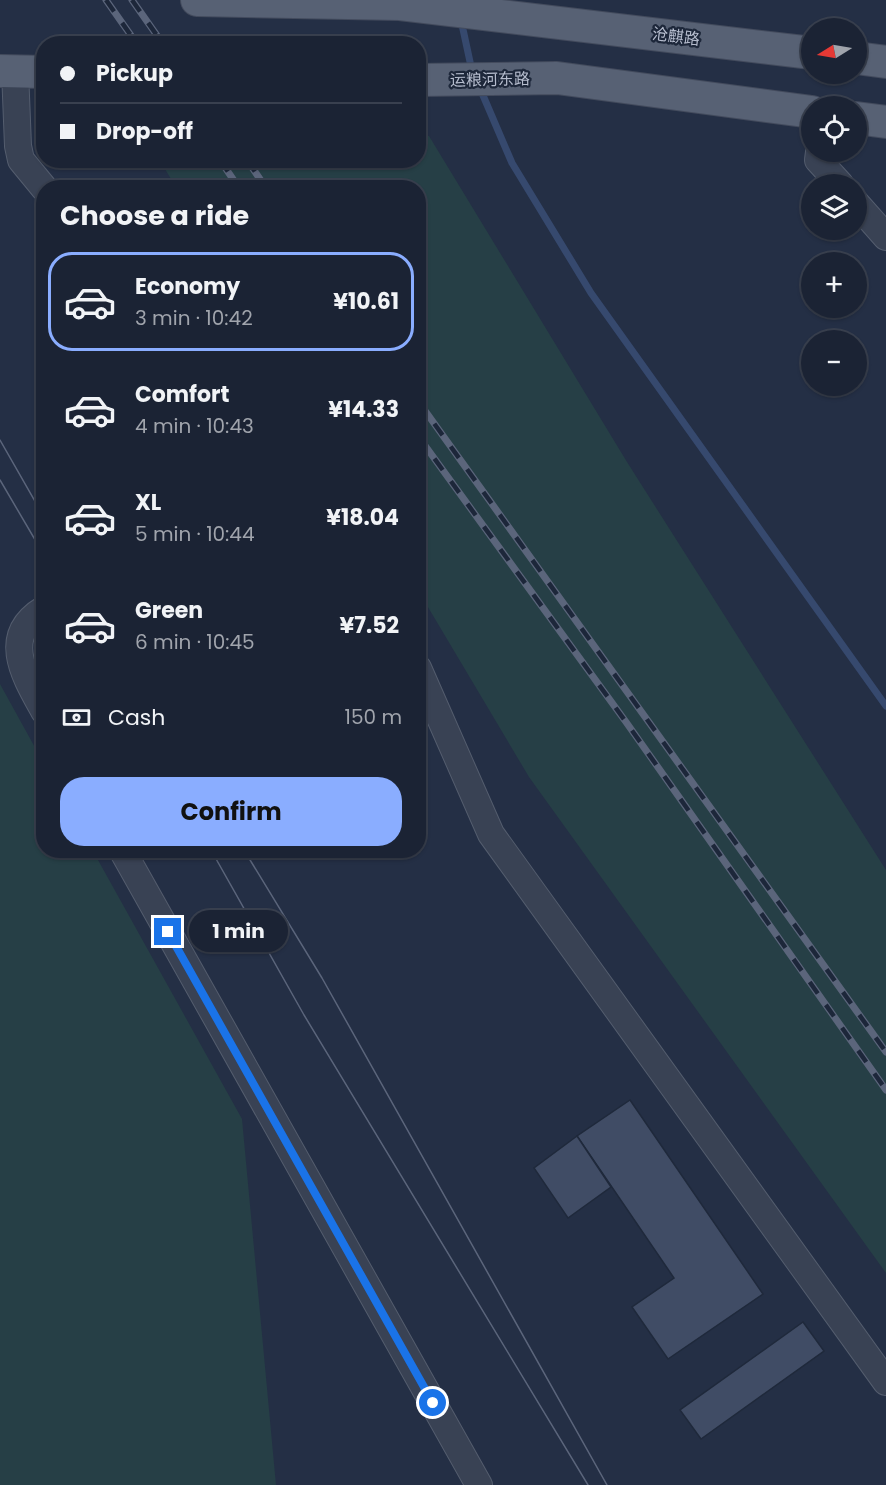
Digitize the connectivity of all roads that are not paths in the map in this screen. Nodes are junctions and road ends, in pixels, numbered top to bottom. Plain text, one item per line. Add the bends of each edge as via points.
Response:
1 (197, 0) edge
2 (801, 52) edge
3 (867, 59) edge
4 (886, 62) edge
5 (20, 71) edge
6 (426, 80) edge
7 (801, 111) edge
8 (867, 119) edge
9 (886, 122) edge
10 (820, 162) edge
11 (831, 174) edge
12 (37, 180) edge
13 (867, 215) edge
14 (886, 237) edge
15 (36, 614) edge
16 (426, 686) edge
17 (36, 697) edge
18 (126, 858) edge
19 (886, 1382) edge
20 (479, 1485) edge

1 - 2 main road, 沧麒路 via 400,4
3 - 4 main road
5 - 12 lane via 18,146 21,160
6 - 7 main road, 运粮河东路 via 557,78
8 - 9 main road
10 - 11 lane
13 - 14 lane
15 - 17 lane via 17,634 16,651 21,670
16 - 19 lane via 491,834
18 - 20 lane

